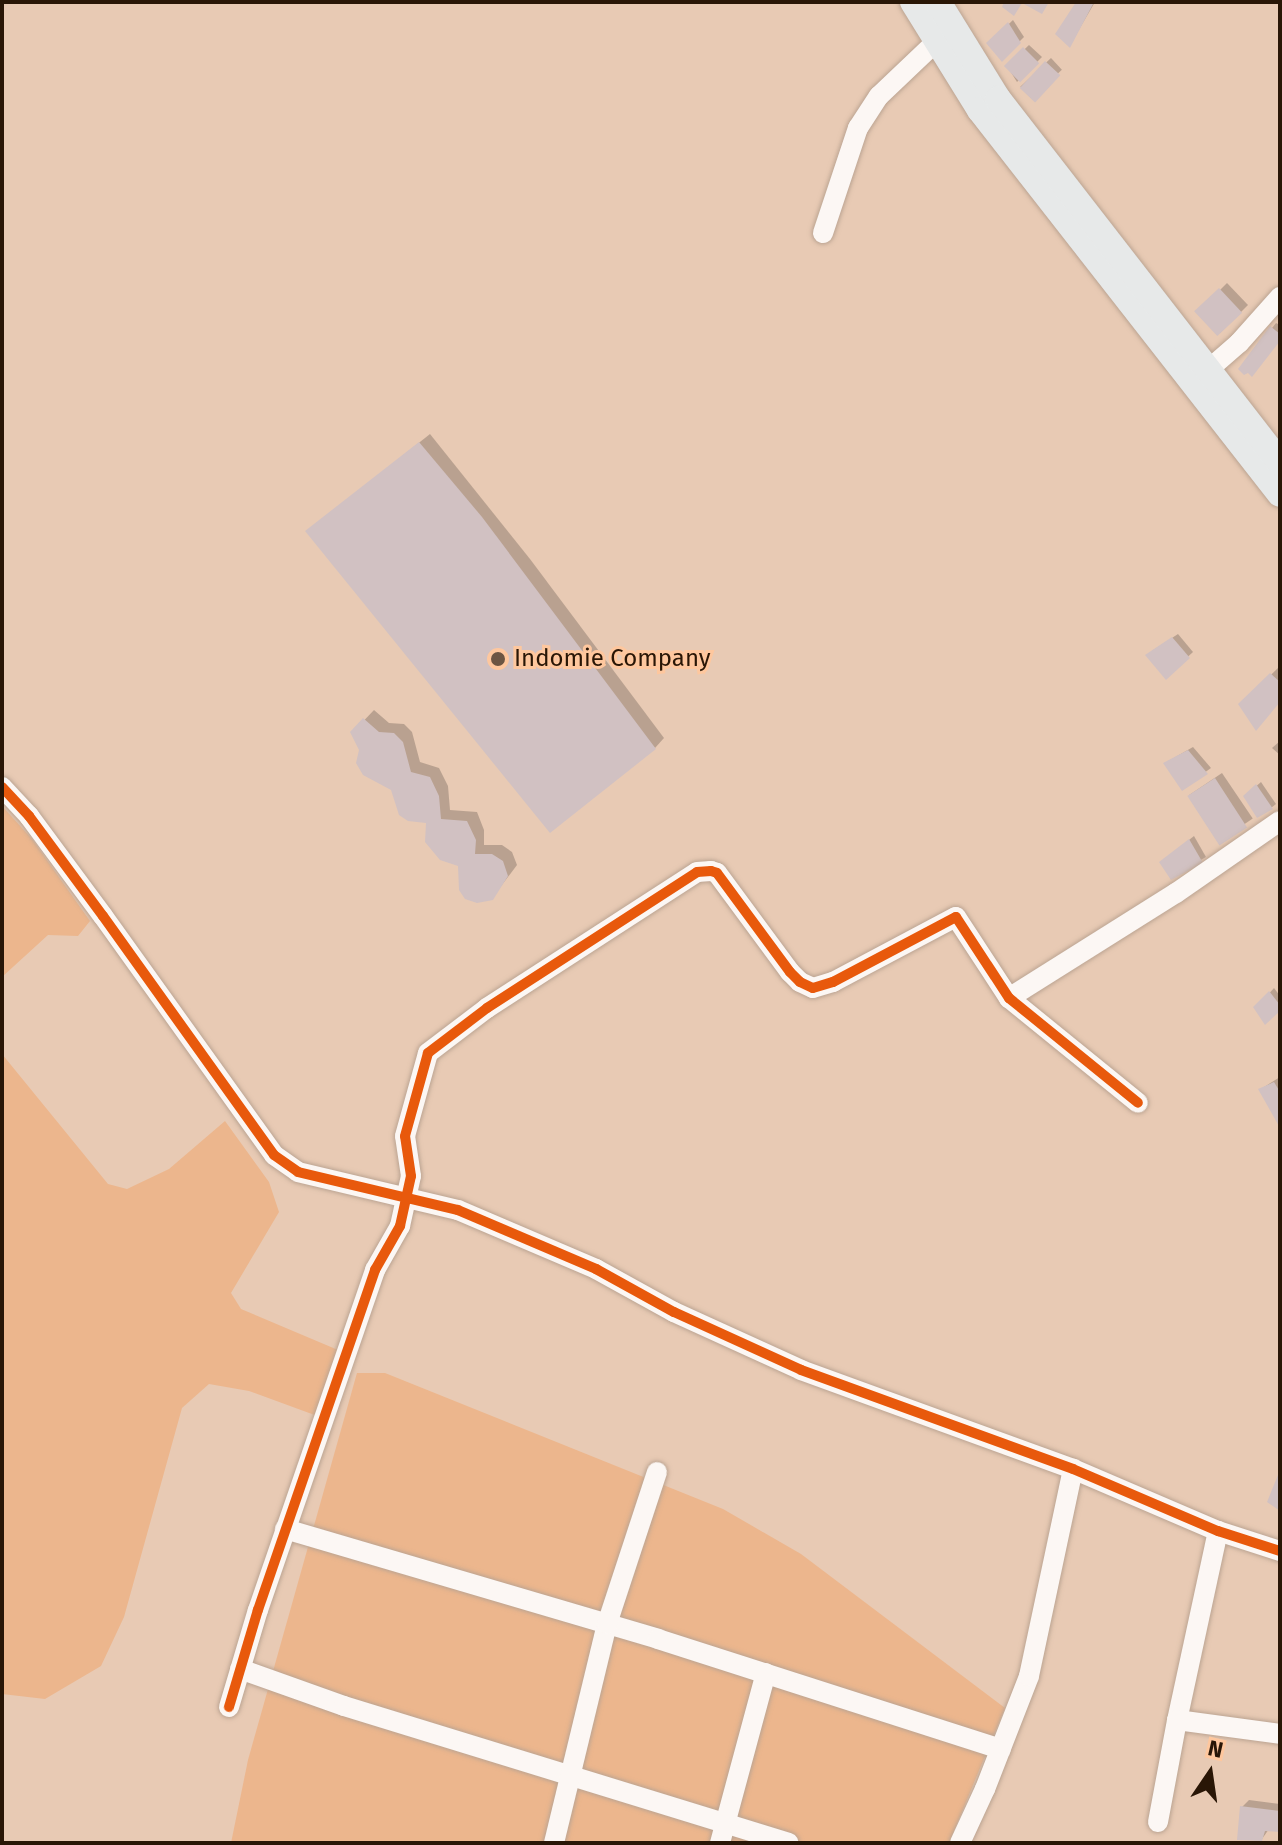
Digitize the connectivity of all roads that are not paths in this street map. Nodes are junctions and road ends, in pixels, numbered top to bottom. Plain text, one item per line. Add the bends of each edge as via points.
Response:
1 (913, 2) edge
2 (938, 2) edge
3 (936, 42) junction
4 (823, 233) dead end
5 (1280, 297) edge
6 (1208, 370) junction
7 (1280, 462) edge
8 (1280, 494) edge
9 (2, 787) edge
10 (1280, 821) edge
11 (1009, 998) junction
12 (1138, 1103) dead end
13 (408, 1199) junction
14 (1073, 1469) junction
15 (657, 1472) dead end
16 (285, 1529) junction
17 (1218, 1531) junction
18 (1280, 1551) edge
19 (607, 1624) junction
20 (240, 1669) junction
21 (766, 1673) junction
22 (229, 1707) dead end
23 (1177, 1720) junction
24 (1280, 1734) edge
25 (1001, 1749) junction
26 (570, 1775) junction
27 (1158, 1822) dead end
28 (723, 1833) edge
29 (554, 1843) edge
30 (788, 1843) edge
31 (960, 1843) edge

1 - 3 main road
2 - 6 main road via 998,99
3 - 4 street via 879,96 858,128
3 - 8 main road via 980,110
5 - 6 street
6 - 7 main road
9 - 13 street via 103,916 274,1155 298,1172 326,1182
10 - 11 street
11 - 12 street
11 - 13 street via 956,917 833,982 806,986 717,873 702,870 487,1008 428,1053 405,1136 411,1176
13 - 14 street via 458,1210 571,1258 801,1370
13 - 16 street via 400,1226 375,1270
14 - 17 street
14 - 25 street via 1029,1676
15 - 19 street
16 - 19 street
16 - 20 street
17 - 18 street
17 - 23 street
19 - 21 street
19 - 26 street
20 - 22 street
20 - 26 street
21 - 25 street
21 - 28 street
23 - 24 street
23 - 27 street
25 - 31 street
26 - 28 street
26 - 29 street
28 - 30 street

